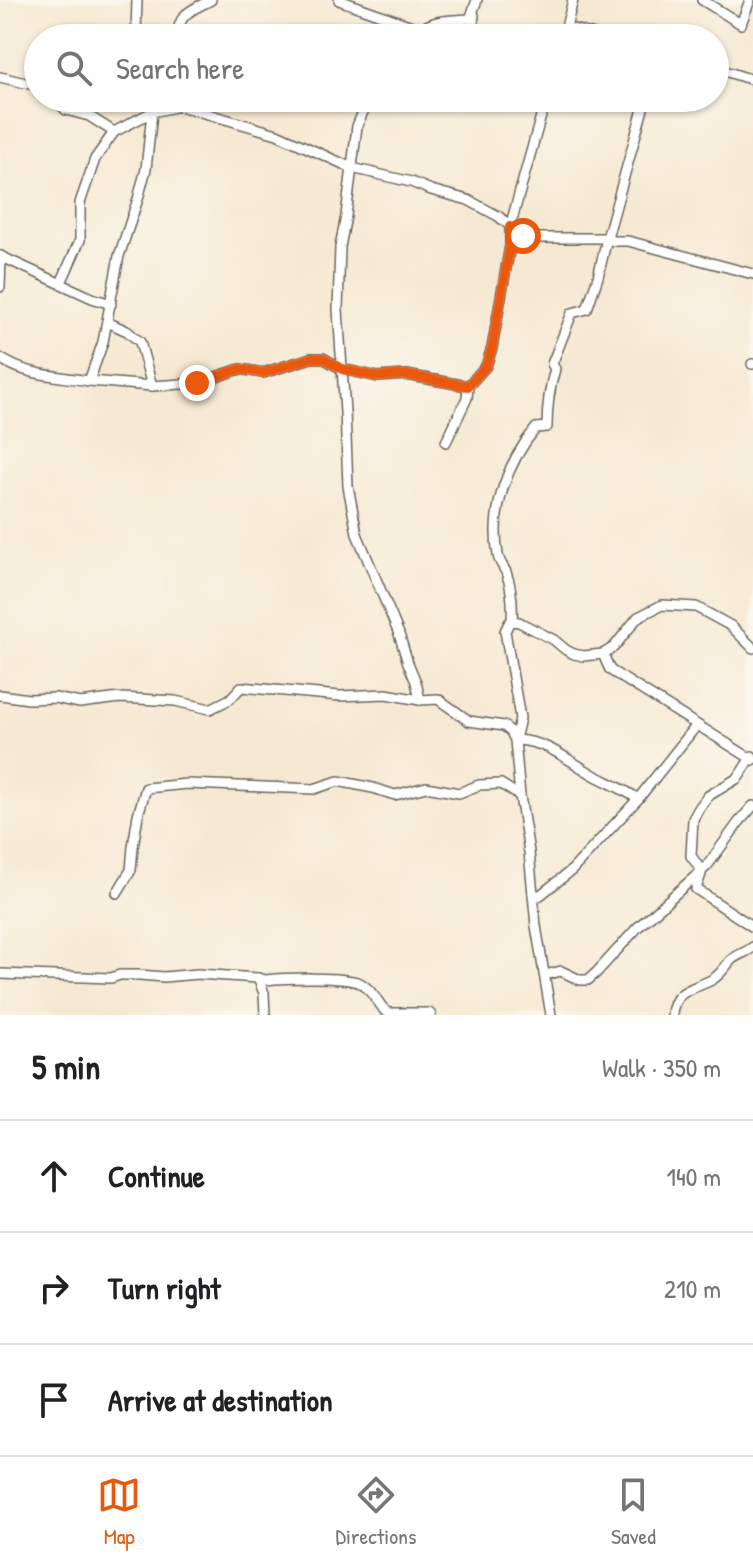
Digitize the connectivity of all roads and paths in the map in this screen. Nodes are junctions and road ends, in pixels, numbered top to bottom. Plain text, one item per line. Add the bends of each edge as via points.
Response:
1 (137, 0) edge
2 (211, 0) edge
3 (339, 0) edge
4 (477, 0) edge
5 (573, 0) edge
6 (702, 0) edge
7 (750, 0) edge
8 (136, 24) edge
9 (178, 24) edge
10 (406, 24) edge
11 (428, 24) edge
12 (473, 24) edge
13 (567, 24) edge
14 (729, 72) edge
15 (0, 77) edge
16 (753, 80) edge
17 (24, 83) edge
18 (74, 112) edge
19 (152, 112) joint
20 (208, 112) edge
21 (363, 112) edge
22 (542, 112) edge
23 (642, 112) edge
24 (114, 132) junction
25 (352, 168) junction
26 (510, 227) junction
27 (607, 238) junction
28 (0, 256) edge
29 (753, 274) edge
30 (61, 283) junction
31 (0, 287) edge
32 (111, 304) junction
33 (107, 322) junction
34 (0, 358) edge
35 (342, 369) junction
36 (89, 381) junction
37 (152, 386) junction
38 (468, 386) junction
39 (446, 442) dead end
40 (512, 621) junction
41 (753, 648) edge
42 (603, 654) junction
43 (0, 695) edge
44 (420, 700) junction
45 (697, 725) junction
46 (515, 740) junction
47 (752, 758) edge
48 (520, 796) junction
49 (638, 799) junction
50 (753, 806) edge
51 (702, 871) junction
52 (117, 893) dead end
53 (533, 893) junction
54 (753, 927) edge
55 (753, 947) edge
56 (0, 974) edge
57 (545, 975) junction
58 (258, 978) junction
59 (265, 1015) edge
60 (431, 1015) edge
61 (551, 1015) edge
62 (672, 1015) edge

1 - 8 street
2 - 9 street
3 - 10 street
4 - 11 street via 470,19
4 - 12 street
5 - 13 street
6 - 7 street via 741,24
14 - 16 street
15 - 17 street
18 - 24 street
19 - 24 street
19 - 32 street via 146,169 119,256
20 - 25 street via 277,134
21 - 25 street
22 - 26 street
23 - 27 street
24 - 30 street via 95,159 80,203 80,240
25 - 26 street via 468,200
25 - 35 street via 340,247
26 - 27 street via 534,238
26 - 38 street via 492,348 486,366
27 - 29 street
27 - 40 street via 587,309 572,313 552,364 547,427 536,428 521,446 501,493 495,531 513,600
28 - 30 street
28 - 31 street
30 - 32 street
32 - 33 street
33 - 36 street
33 - 37 street via 140,342
34 - 36 street via 35,373
35 - 37 street via 323,358 311,358 263,373 240,369 197,383
35 - 38 street
35 - 44 street via 348,486 357,534
36 - 37 street
38 - 39 street
40 - 42 street via 574,654
40 - 46 street via 505,631 520,718
41 - 42 street via 731,626 696,607 662,605 638,617
42 - 45 street via 610,670
43 - 44 street via 80,703 120,698 175,701 210,709 241,687
44 - 46 street via 438,699 469,721 504,726
45 - 47 street
45 - 49 street
46 - 48 street
46 - 49 street via 532,741 564,755
47 - 51 street via 738,778 708,796 693,819 691,856
48 - 52 street via 501,784 459,793 426,787 395,795 338,781 314,789 187,784 146,788 131,870
48 - 53 street
49 - 53 street via 572,870 539,896
50 - 51 street
51 - 54 street via 696,889
51 - 57 street via 588,980 561,971
53 - 57 street
55 - 62 street via 712,979 679,996
56 - 58 street
57 - 61 street
58 - 59 street
58 - 60 street via 351,980 366,987 389,1013

